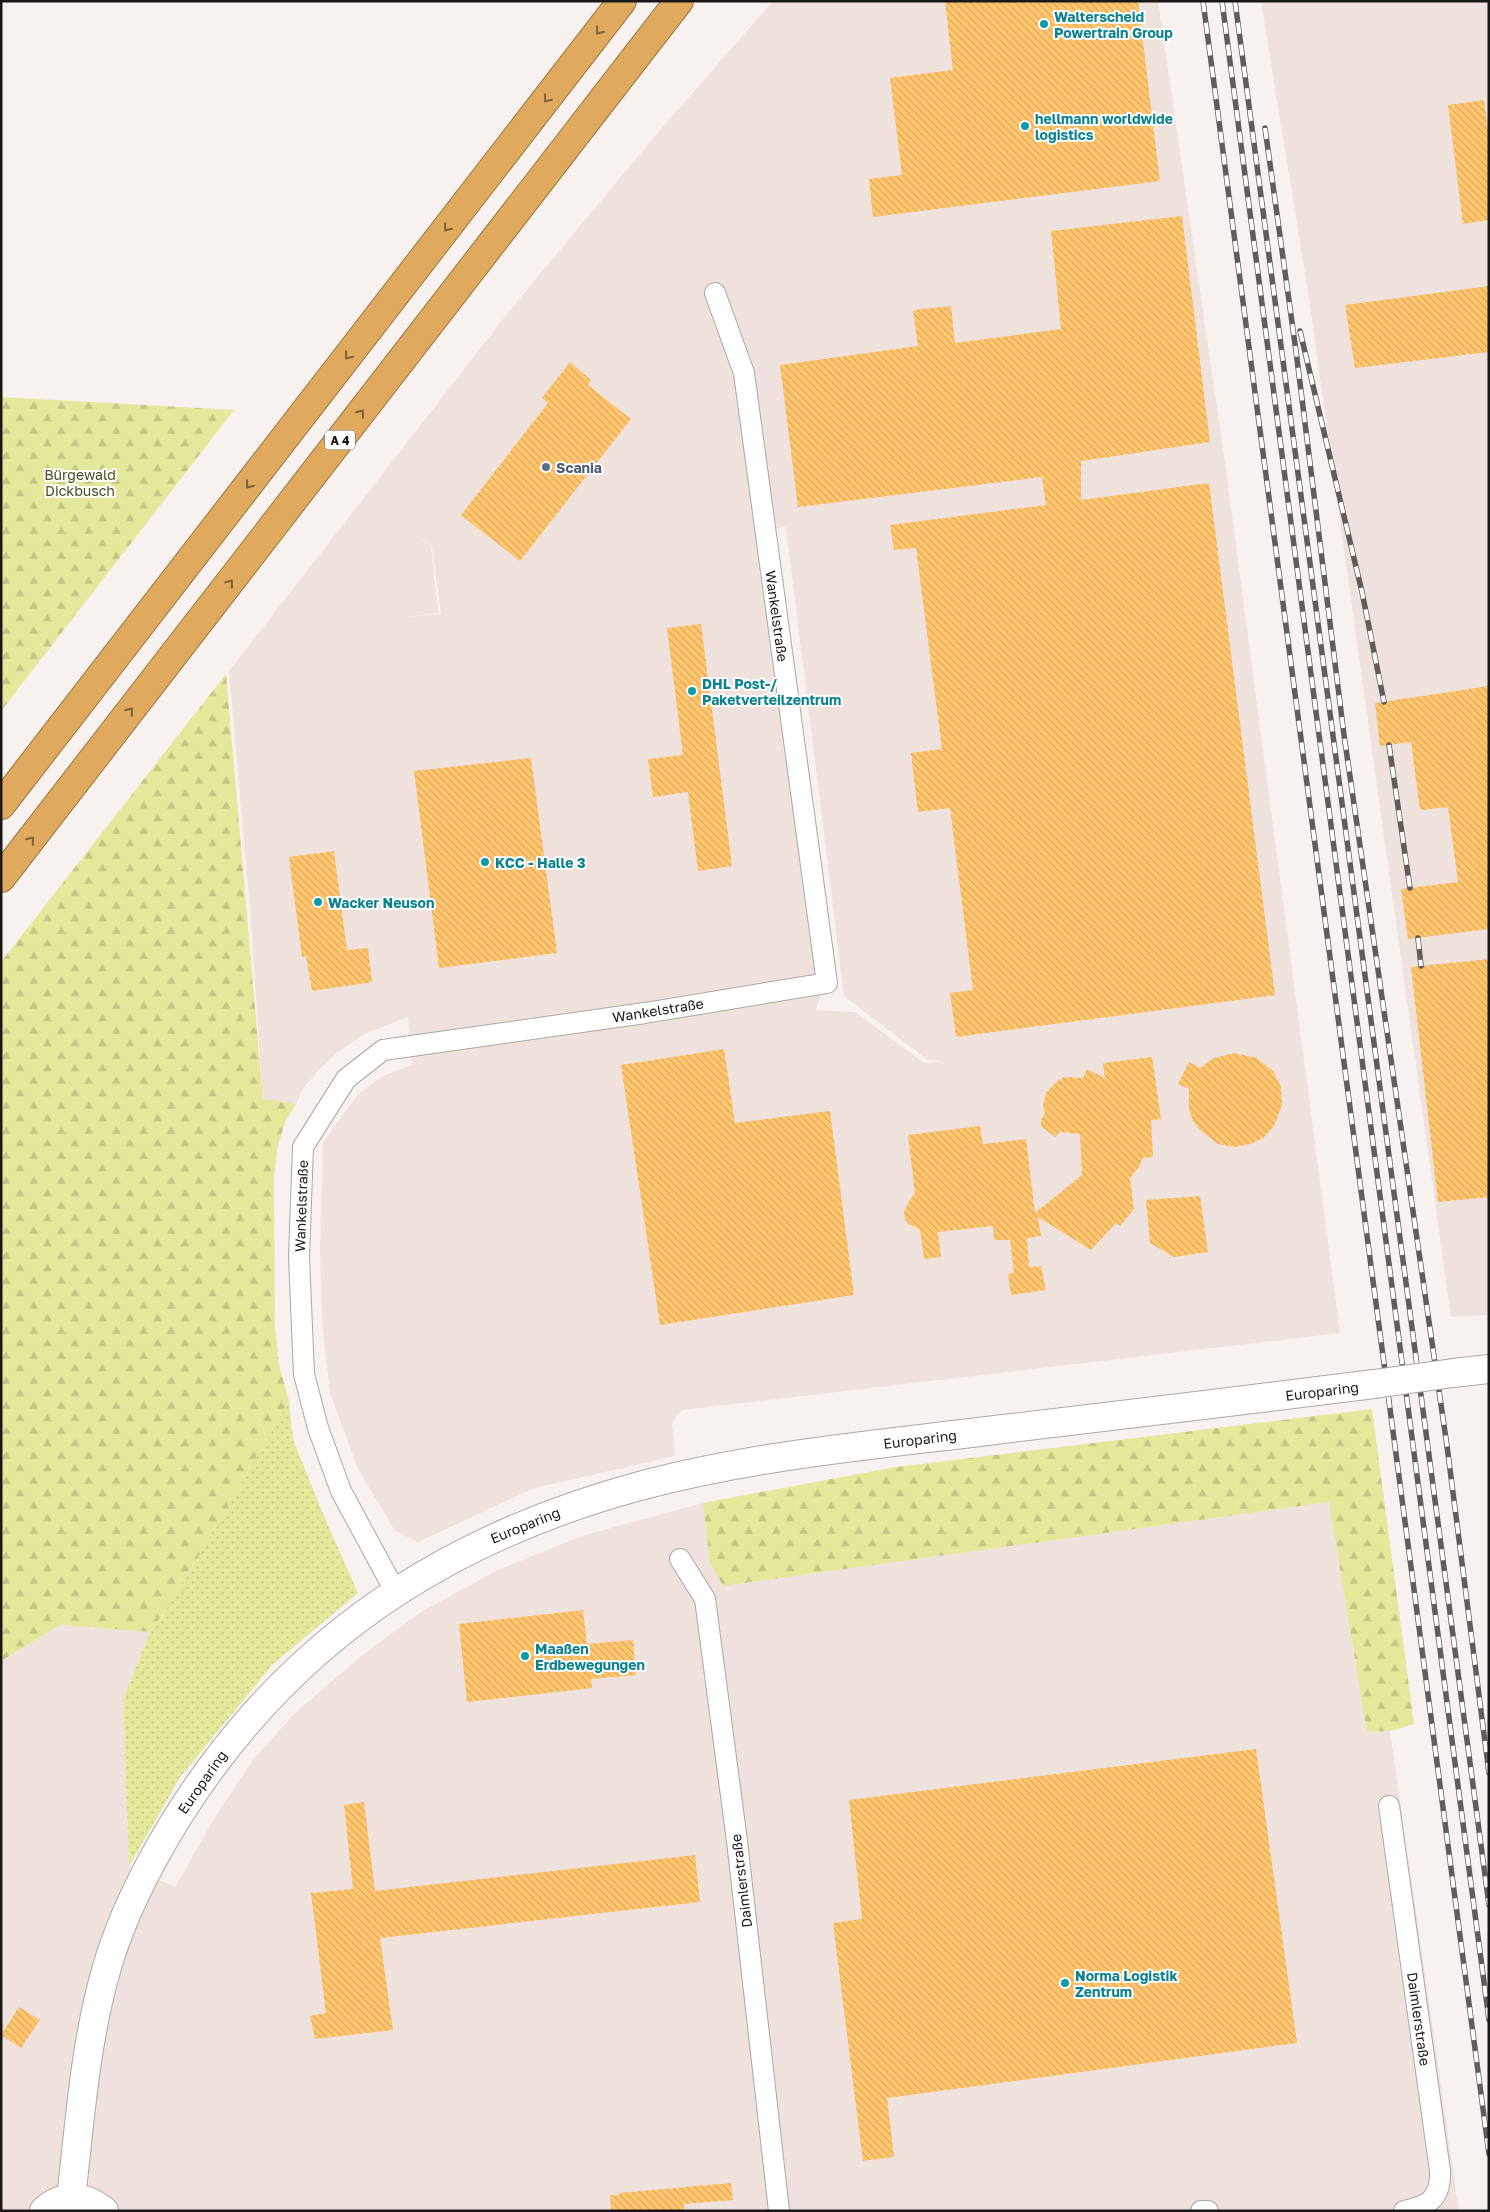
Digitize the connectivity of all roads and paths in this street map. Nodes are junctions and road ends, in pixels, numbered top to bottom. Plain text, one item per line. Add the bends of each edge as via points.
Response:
1 (622, 1) edge
2 (679, 1) edge
3 (715, 293) dead end
4 (1, 805) edge
5 (1, 878) edge
6 (1489, 1369) edge
7 (680, 1559) dead end
8 (395, 1591) junction
9 (1389, 1806) dead end
10 (71, 2198) junction
11 (44, 2211) edge
12 (104, 2211) edge
13 (779, 2211) edge
14 (1201, 2211) edge
15 (1208, 2211) edge
16 (1404, 2211) edge

1 -> 4 highway
5 -> 2 highway, A 4
3 - 8 street, Wankelstraße via 744,373 826,983 645,1013 383,1050 346,1079 303,1147 299,1257 304,1374 318,1428 341,1491
6 - 8 street, Europaring, bridge via 892,1442 705,1472 638,1487 526,1523 468,1550
7 - 13 street, Daimlerstraße via 705,1599 737,1841
8 - 10 street, Europaring via 317,1651 270,1695 237,1732 168,1833 132,1905 108,1963 91,2037
9 - 16 street, Daimlerstraße via 1440,2171 1439,2188 1428,2204
10 - 11 street via 60,2200
10 - 12 street via 90,2201
14 - 15 street

